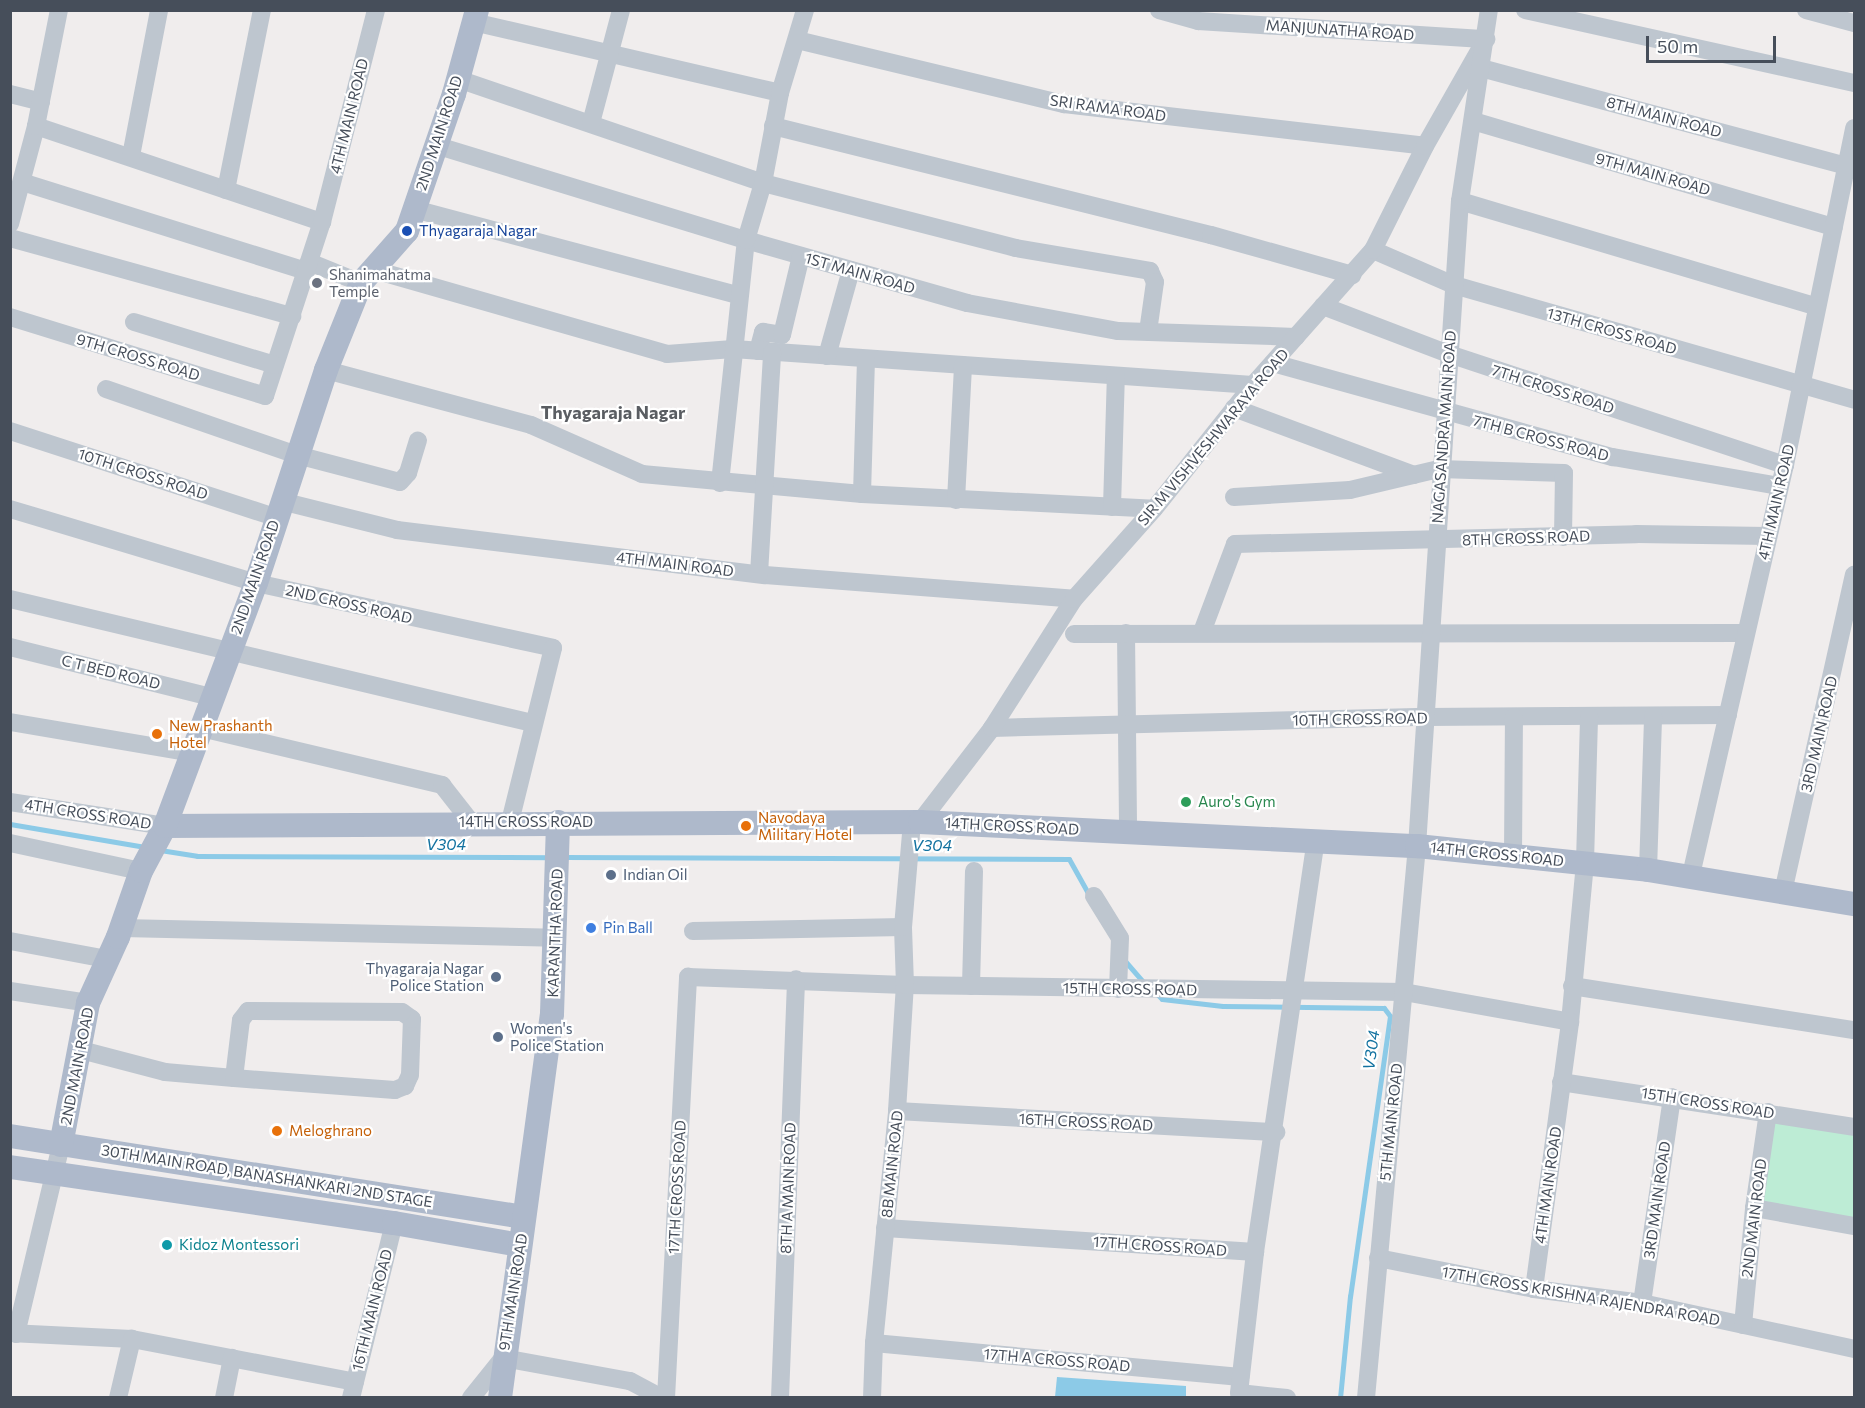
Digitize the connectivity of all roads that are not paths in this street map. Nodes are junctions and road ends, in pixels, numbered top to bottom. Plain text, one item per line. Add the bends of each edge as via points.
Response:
1 (59, 10) edge
2 (159, 10) edge
3 (262, 10) edge
4 (376, 10) edge
5 (621, 10) edge
6 (805, 10) edge
7 (1159, 10) edge
8 (1489, 10) edge
9 (1525, 10) edge
10 (1806, 10) edge
11 (475, 16) edge
12 (1854, 22) edge
13 (1486, 39) junction
14 (797, 40) junction
15 (609, 53) junction
16 (1481, 68) junction
17 (458, 79) junction
18 (1854, 83) edge
19 (780, 93) junction
20 (10, 94) edge
21 (41, 102) junction
22 (1473, 121) junction
23 (591, 123) junction
24 (36, 126) junction
25 (773, 126) junction
26 (1854, 128) edge
27 (435, 145) junction
28 (1425, 146) junction
29 (131, 156) junction
30 (1847, 166) junction
31 (22, 182) junction
32 (763, 183) junction
33 (226, 190) junction
34 (1460, 201) junction
35 (414, 209) junction
36 (12, 212) edge
37 (322, 222) junction
38 (1834, 227) junction
39 (10, 238) edge
40 (746, 240) junction
41 (1373, 250) junction
42 (801, 256) junction
43 (307, 267) junction
44 (851, 270) junction
45 (1352, 275) junction
46 (366, 276) junction
47 (1454, 285) junction
48 (737, 295) junction
49 (1323, 306) junction
50 (1817, 307) junction
51 (292, 316) junction
52 (10, 317) edge
53 (134, 322) dead end
54 (1148, 332) junction
55 (1296, 338) junction
56 (733, 349) junction
57 (765, 351) junction
58 (1449, 354) junction
59 (827, 356) junction
60 (866, 359) junction
61 (1273, 363) junction
62 (276, 365) junction
63 (963, 365) junction
64 (326, 370) junction
65 (1116, 376) junction
66 (1253, 384) junction
67 (1801, 387) junction
68 (106, 389) dead end
69 (1854, 400) edge
70 (1234, 408) junction
71 (1444, 412) junction
72 (10, 431) edge
73 (418, 440) dead end
74 (1563, 444) junction
75 (297, 455) junction
76 (1785, 465) junction
77 (1439, 469) junction
78 (1564, 473) junction
79 (1414, 475) junction
80 (720, 483) junction
81 (1779, 486) junction
82 (766, 488) junction
83 (862, 494) junction
84 (1234, 498) dead end
85 (956, 500) junction
86 (1112, 507) junction
87 (10, 509) edge
88 (278, 509) junction
89 (1154, 509) junction
90 (1768, 536) junction
91 (1563, 537) junction
92 (1436, 541) junction
93 (759, 574) junction
94 (1854, 575) edge
95 (256, 583) junction
96 (10, 598) edge
97 (1074, 599) junction
98 (1431, 631) junction
99 (1202, 632) junction
100 (1126, 633) junction
101 (1746, 633) junction
102 (1074, 634) dead end
103 (10, 647) edge
104 (229, 652) junction
105 (210, 697) junction
106 (1728, 715) junction
107 (1589, 716) junction
108 (1653, 716) junction
109 (1426, 717) junction
110 (1514, 717) junction
111 (10, 722) edge
112 (532, 723) junction
113 (1127, 725) junction
114 (992, 728) junction
115 (201, 729) junction
116 (193, 753) junction
117 (10, 802) edge
118 (471, 822) junction
119 (510, 822) junction
120 (558, 822) junction
121 (916, 822) junction
122 (1128, 832) junction
123 (1316, 841) junction
124 (10, 843) edge
125 (1417, 846) junction
126 (153, 848) junction
127 (1513, 855) junction
128 (1585, 862) junction
129 (1648, 870) junction
130 (974, 871) dead end
131 (1691, 876) junction
132 (1783, 892) junction
133 (1094, 896) dead end
134 (1854, 904) edge
135 (903, 927) junction
136 (122, 928) junction
137 (693, 931) dead end
138 (555, 938) junction
139 (10, 941) edge
140 (107, 959) junction
141 (688, 977) joint
142 (796, 979) junction
143 (905, 985) junction
144 (971, 986) junction
145 (1572, 986) junction
146 (1118, 989) junction
147 (10, 991) edge
148 (1404, 992) junction
149 (1295, 993) junction
150 (88, 1003) junction
151 (1570, 1022) junction
152 (1854, 1029) edge
153 (81, 1050) junction
154 (234, 1078) junction
155 (1561, 1082) junction
156 (1672, 1097) junction
157 (897, 1111) junction
158 (1768, 1112) junction
159 (1854, 1126) edge
160 (1276, 1132) junction
161 (10, 1136) edge
162 (61, 1144) junction
163 (10, 1167) edge
164 (55, 1173) junction
165 (529, 1186) joint
166 (1754, 1208) junction
167 (524, 1217) junction
168 (394, 1223) junction
169 (1854, 1226) edge
170 (885, 1228) junction
171 (520, 1245) junction
172 (1255, 1252) junction
173 (1378, 1258) junction
174 (1534, 1289) junction
175 (1642, 1304) junction
176 (1743, 1325) junction
177 (13, 1333) edge
178 (132, 1339) junction
179 (874, 1343) junction
180 (1854, 1349) edge
181 (503, 1358) junction
182 (232, 1359) junction
183 (1239, 1389) edge
184 (353, 1390) edge
185 (118, 1398) edge
186 (224, 1398) edge
187 (471, 1398) edge
188 (500, 1398) edge
189 (664, 1398) edge
190 (780, 1398) edge
191 (872, 1398) edge
192 (1287, 1398) edge
193 (1366, 1398) edge

1 - 21 street
2 - 29 street
3 - 33 street
4 - 37 street, 4TH MAIN ROAD
5 - 15 street
6 - 14 street
7 - 13 street, MANJUNATHA ROAD via 1198,21
8 - 13 street, NAGASANDRA MAIN ROAD
9 - 18 street
10 - 12 street
11 - 15 street, 2ND MAIN ROAD
11 - 17 main road, 2ND MAIN ROAD
13 - 16 street, NAGASANDRA MAIN ROAD
13 - 28 street, SIR M VISHVESHWARAYA ROAD
14 - 19 street
14 - 28 street, SRI RAMA ROAD via 1064,104
15 - 19 street, 2ND MAIN ROAD
15 - 23 street
16 - 22 street, NAGASANDRA MAIN ROAD
16 - 30 street, 8TH MAIN ROAD
17 - 23 street
17 - 27 main road, 2ND MAIN ROAD
19 - 25 street
20 - 21 street
21 - 24 street
22 - 34 street, NAGASANDRA MAIN ROAD
22 - 38 street, 9TH MAIN ROAD
23 - 32 street
24 - 29 street
24 - 31 street
25 - 32 street
25 - 45 street via 1211,235
26 - 30 street, 4TH MAIN ROAD
27 - 35 main road, 2ND MAIN ROAD
27 - 40 street, 1ST MAIN ROAD
28 - 41 street, SIR M VISHVESHWARAYA ROAD
29 - 33 street
30 - 38 street, 4TH MAIN ROAD
31 - 36 street
31 - 43 street
32 - 40 street
32 - 54 street via 1016,248 1150,271 1155,282
33 - 37 street
34 - 47 street, NAGASANDRA MAIN ROAD
34 - 50 street
35 - 46 main road, 2ND MAIN ROAD via 407,231
35 - 48 street
37 - 43 street
38 - 50 street, 4TH MAIN ROAD
39 - 51 street
40 - 42 street, 1ST MAIN ROAD
40 - 48 street
41 - 45 street, SIR M VISHVESHWARAYA ROAD
41 - 47 street, 13TH CROSS ROAD
42 - 44 street, 1ST MAIN ROAD
42 - 57 street via 782,335 764,332
43 - 46 street
43 - 51 street
44 - 54 street, 1ST MAIN ROAD via 967,303 1118,331
44 - 59 street
45 - 49 street, SIR M VISHVESHWARAYA ROAD
46 - 56 street via 667,354
46 - 64 main road, 2ND MAIN ROAD
47 - 58 street, NAGASANDRA MAIN ROAD
47 - 67 street, 13TH CROSS ROAD
48 - 56 street
49 - 55 street, SIR M VISHVESHWARAYA ROAD
49 - 58 street, 7TH CROSS ROAD
50 - 67 street, 4TH MAIN ROAD
51 - 62 street
52 - 62 street, 9TH CROSS ROAD via 265,396
53 - 62 street
54 - 55 street, 1ST MAIN ROAD
55 - 61 street, SIR M VISHVESHWARAYA ROAD
56 - 57 street
56 - 80 street
57 - 59 street
57 - 82 street
58 - 71 street, NAGASANDRA MAIN ROAD
58 - 76 street, 7TH CROSS ROAD
59 - 60 street
60 - 63 street
60 - 83 street
61 - 66 street, SIR M VISHVESHWARAYA ROAD
61 - 71 street, 7TH B CROSS ROAD
63 - 65 street
63 - 85 street
64 - 75 main road, 2ND MAIN ROAD
64 - 80 street via 531,425 642,474
65 - 66 street
65 - 86 street
66 - 70 street, SIR M VISHVESHWARAYA ROAD
67 - 69 street, 13TH CROSS ROAD
67 - 76 street, 4TH MAIN ROAD
68 - 75 street
70 - 79 street
70 - 89 street, SIR M VISHVESHWARAYA ROAD
71 - 74 street, 7TH B CROSS ROAD
71 - 77 street, NAGASANDRA MAIN ROAD
72 - 88 street, 10TH CROSS ROAD
73 - 75 street via 408,473 400,482
74 - 78 street
74 - 81 street, 7TH B CROSS ROAD via 1613,457
75 - 88 main road, 2ND MAIN ROAD
76 - 81 street, 4TH MAIN ROAD
77 - 78 street
77 - 79 street
77 - 92 street, NAGASANDRA MAIN ROAD
78 - 91 street
79 - 84 street via 1350,490
80 - 82 street
81 - 90 street, 4TH MAIN ROAD
82 - 83 street
82 - 93 street
83 - 85 street
85 - 86 street
86 - 89 street
87 - 95 street, 2ND CROSS ROAD
88 - 93 street, 4TH MAIN ROAD via 397,531
88 - 95 main road, 2ND MAIN ROAD
89 - 97 street, SIR M VISHVESHWARAYA ROAD
90 - 91 street, 8TH CROSS ROAD
90 - 101 street, 4TH MAIN ROAD
91 - 92 street, 8TH CROSS ROAD
92 - 98 street, NAGASANDRA MAIN ROAD
92 - 99 street, 8TH CROSS ROAD via 1234,544
93 - 97 street, 4TH MAIN ROAD
94 - 132 street, 3RD MAIN ROAD
95 - 104 main road, 2ND MAIN ROAD
95 - 112 street, 2ND CROSS ROAD via 553,648
96 - 104 street
97 - 114 street, SIR M VISHVESHWARAYA ROAD
98 - 99 street
98 - 101 street
98 - 109 street, NAGASANDRA MAIN ROAD
99 - 100 street
100 - 102 street
100 - 113 street
101 - 106 street, 4TH MAIN ROAD
103 - 105 street, C T BED ROAD
104 - 105 main road, 2ND MAIN ROAD
104 - 112 street
105 - 115 main road, 2ND MAIN ROAD
106 - 108 street, 10TH CROSS ROAD
106 - 131 street, 4TH MAIN ROAD
107 - 108 street, 10TH CROSS ROAD
107 - 110 street, 10TH CROSS ROAD
107 - 128 street, 4TH MAIN ROAD
108 - 129 street
109 - 110 street, 10TH CROSS ROAD
109 - 113 street, 10TH CROSS ROAD
109 - 125 street, NAGASANDRA MAIN ROAD
110 - 127 street
111 - 116 street
112 - 119 street
113 - 114 street, 10TH CROSS ROAD
113 - 122 street
114 - 121 street, SIR M VISHVESHWARAYA ROAD
115 - 116 main road, 2ND MAIN ROAD
115 - 118 street via 442,786
116 - 126 main road, 2ND MAIN ROAD
117 - 126 street, 4TH CROSS ROAD
118 - 119 main road, 14TH CROSS ROAD
118 - 126 main road, 14TH CROSS ROAD
119 - 120 main road, 14TH CROSS ROAD
120 - 121 main road, 14TH CROSS ROAD
120 - 138 main road, KARANTHA ROAD
121 - 122 main road, 14TH CROSS ROAD
121 - 135 street, 8B MAIN ROAD
122 - 123 main road, 14TH CROSS ROAD
123 - 125 main road, 14TH CROSS ROAD
123 - 149 street
124 - 126 street
125 - 127 main road, 14TH CROSS ROAD
125 - 148 street, 5TH MAIN ROAD
126 - 136 main road, 2ND MAIN ROAD
127 - 128 main road, 14TH CROSS ROAD
128 - 129 main road, 14TH CROSS ROAD
128 - 145 street, 4TH MAIN ROAD
129 - 131 main road, 14TH CROSS ROAD
130 - 144 street
131 - 132 main road, 14TH CROSS ROAD
132 - 134 main road, 14TH CROSS ROAD
133 - 146 street via 1120,938
135 - 137 street
135 - 143 street, 8B MAIN ROAD
136 - 138 street
136 - 140 main road, 2ND MAIN ROAD
138 - 165 main road, KARANTHA ROAD via 552,1014
139 - 140 street
140 - 150 main road, 2ND MAIN ROAD
141 - 142 street, 15TH CROSS ROAD
141 - 189 street, 17TH CROSS ROAD
142 - 143 street, 15TH CROSS ROAD
142 - 190 street, 8TH A MAIN ROAD
143 - 144 street, 15TH CROSS ROAD
143 - 157 street, 8B MAIN ROAD
144 - 146 street, 15TH CROSS ROAD
145 - 151 street, 4TH MAIN ROAD
145 - 152 street
146 - 149 street, 15TH CROSS ROAD
147 - 150 street
148 - 149 street, 15TH CROSS ROAD
148 - 151 street, 15TH CROSS ROAD
148 - 173 street, 5TH MAIN ROAD
149 - 160 street
150 - 153 main road, 2ND MAIN ROAD
151 - 155 street, 4TH MAIN ROAD
153 - 154 street via 165,1072
153 - 162 main road, 2ND MAIN ROAD
154 - 154 street via 395,1090 405,1086 410,1075 411,1019 402,1011 248,1011 241,1020
155 - 156 street, 15TH CROSS ROAD
155 - 174 street, 4TH MAIN ROAD
156 - 158 street, 15TH CROSS ROAD
156 - 175 street, 3RD MAIN ROAD
157 - 160 street, 16TH CROSS ROAD
157 - 170 street, 8B MAIN ROAD
158 - 159 street, 15TH CROSS ROAD
158 - 166 street, 2ND MAIN ROAD
160 - 172 street
161 - 162 main road, 30TH MAIN ROAD, BANASHANKARI 2ND STAGE
162 - 164 street
162 - 167 main road, 30TH MAIN ROAD, BANASHANKARI 2ND STAGE
163 - 164 main road, 30TH MAIN ROAD, BANASHANKARI 2ND STAGE
164 - 168 main road, 30TH MAIN ROAD, BANASHANKARI 2ND STAGE
164 - 177 street
165 - 167 main road, 9TH MAIN ROAD
166 - 169 street
166 - 176 street, 2ND MAIN ROAD
167 - 171 main road, 9TH MAIN ROAD
168 - 171 main road, 30TH MAIN ROAD, BANASHANKARI 2ND STAGE
168 - 184 street, 16TH MAIN ROAD
170 - 172 street, 17TH CROSS ROAD
170 - 179 street, 8B MAIN ROAD
171 - 181 main road, 9TH MAIN ROAD
172 - 183 street
173 - 174 street, 17TH CROSS KRISHNA RAJENDRA ROAD
173 - 193 street, 5TH MAIN ROAD
174 - 175 street, 17TH CROSS KRISHNA RAJENDRA ROAD
175 - 176 street, 17TH CROSS KRISHNA RAJENDRA ROAD
176 - 180 street, 17TH CROSS KRISHNA RAJENDRA ROAD
177 - 178 street
178 - 182 street
178 - 185 street
179 - 183 street, 17TH A CROSS ROAD
179 - 191 street, 8B MAIN ROAD
181 - 187 street
181 - 188 main road, 9TH MAIN ROAD
181 - 189 street via 630,1381
182 - 184 street
182 - 186 street
183 - 192 street, 17TH A CROSS ROAD

